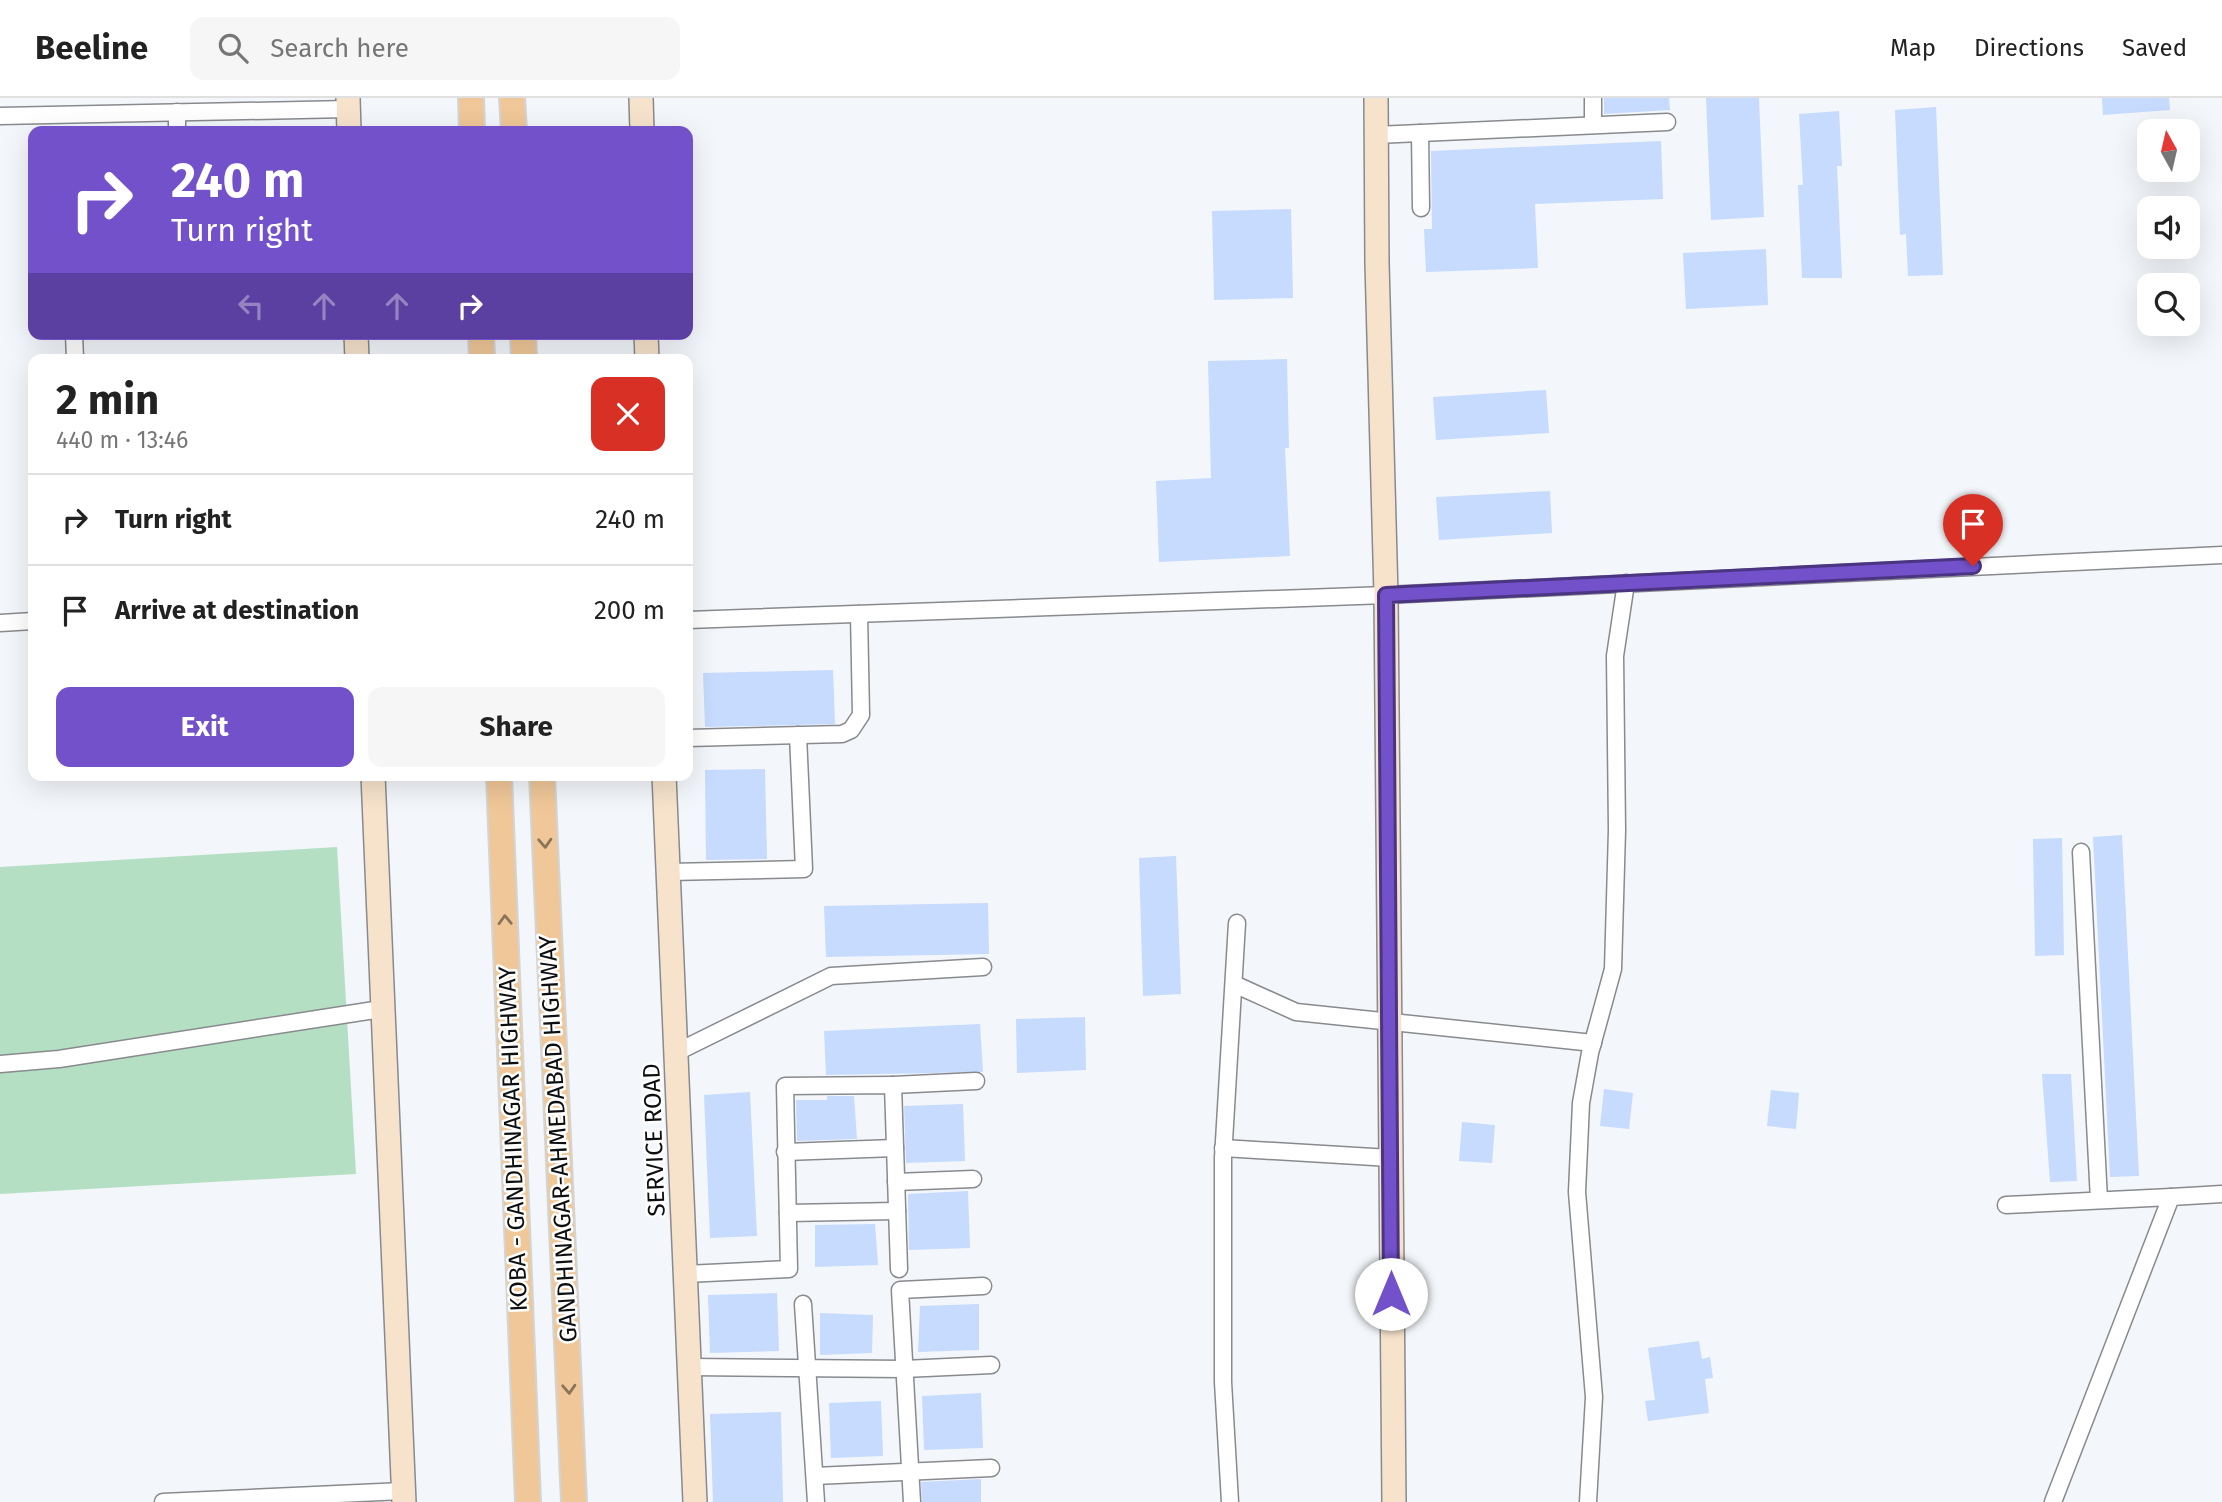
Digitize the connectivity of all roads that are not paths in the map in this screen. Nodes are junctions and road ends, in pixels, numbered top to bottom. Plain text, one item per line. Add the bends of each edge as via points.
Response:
1 (13, 98) edge
2 (471, 98) edge
3 (513, 98) edge
4 (641, 98) edge
5 (1376, 98) edge
6 (1593, 98) edge
7 (115, 106) edge
8 (177, 112) junction
9 (348, 113) edge
10 (78, 114) junction
11 (7, 116) edge
12 (1667, 122) dead end
13 (1594, 125) junction
14 (78, 126) edge
15 (177, 126) edge
16 (472, 126) edge
17 (514, 126) edge
18 (642, 126) edge
19 (1420, 133) junction
20 (1377, 135) junction
21 (1420, 208) dead end
22 (2222, 555) edge
23 (1626, 583) junction
24 (1386, 595) junction
25 (859, 614) junction
26 (693, 620) edge
27 (28, 621) edge
28 (0, 623) edge
29 (798, 735) junction
30 (693, 738) edge
31 (373, 781) edge
32 (499, 781) edge
33 (542, 781) edge
34 (664, 781) edge
35 (2081, 852) dead end
36 (668, 872) junction
37 (1237, 923) dead end
38 (983, 967) dead end
39 (1234, 984) junction
40 (381, 1009) junction
41 (1388, 1020) junction
42 (1593, 1043) junction
43 (677, 1052) junction
44 (0, 1064) edge
45 (976, 1081) dead end
46 (893, 1085) junction
47 (895, 1148) junction
48 (1223, 1148) junction
49 (785, 1152) junction
50 (1390, 1158) junction
51 (973, 1179) dead end
52 (896, 1182) junction
53 (2222, 1194) edge
54 (2171, 1197) junction
55 (2099, 1200) junction
56 (2006, 1205) dead end
57 (897, 1212) junction
58 (788, 1213) junction
59 (899, 1269) dead end
60 (686, 1274) junction
61 (984, 1286) dead end
62 (803, 1304) dead end
63 (991, 1364) dead end
64 (690, 1367) junction
65 (807, 1368) junction
66 (904, 1369) junction
67 (991, 1468) dead end
68 (911, 1472) junction
69 (815, 1476) junction
70 (403, 1497) edge
71 (248, 1500) edge
72 (163, 1502) edge
73 (528, 1502) edge
74 (574, 1502) edge
75 (695, 1502) edge
76 (816, 1502) edge
77 (912, 1502) edge
78 (1230, 1502) edge
79 (1394, 1502) edge
80 (1588, 1502) edge
81 (2053, 1502) edge

1 - 11 street
2 - 16 main road
3 - 17 main road
4 - 18 street
5 - 20 street
6 - 13 street
7 - 8 street
7 - 10 street
8 - 9 street
8 - 15 street
10 - 11 street
10 - 14 street
12 - 13 street
13 - 19 street
19 - 20 street
19 - 21 street
20 - 24 street
22 - 23 street
23 - 24 street
23 - 42 street via 1615,656 1613,969
24 - 25 street
24 - 41 street
25 - 26 street
25 - 29 street via 858,723 842,734
27 - 28 street
29 - 30 street
29 - 36 street via 804,869
31 - 40 street
73 -> 32 main road, KOBA - GANDHINAGAR HIGHWAY
33 -> 74 main road, GANDHINAGAR-AHMEDABAD HIGHWAY
34 - 36 street, SERVICE ROAD
35 - 55 street
36 - 43 street, SERVICE ROAD
37 - 39 street
38 - 43 street via 831,976
39 - 41 street via 1296,1012
39 - 48 street
40 - 44 street
40 - 70 street
41 - 42 street
41 - 50 street
42 - 80 street via 1581,1103 1577,1192 1594,1397
43 - 60 street, SERVICE ROAD
45 - 46 street
46 - 47 street
46 - 49 street via 785,1086
47 - 49 street
47 - 52 street
48 - 50 street
48 - 78 street via 1223,1382
49 - 58 street
50 - 79 street
51 - 52 street
52 - 57 street
53 - 54 street
54 - 55 street
54 - 81 street
55 - 56 street
57 - 58 street
57 - 59 street
58 - 60 street via 789,1269
60 - 64 street, SERVICE ROAD
61 - 66 street via 900,1290
62 - 65 street
63 - 66 street
64 - 65 street
64 - 75 street, SERVICE ROAD
65 - 66 street
65 - 69 street
66 - 68 street
67 - 68 street
68 - 69 street
68 - 77 street
69 - 76 street
70 - 71 street
71 - 72 street

